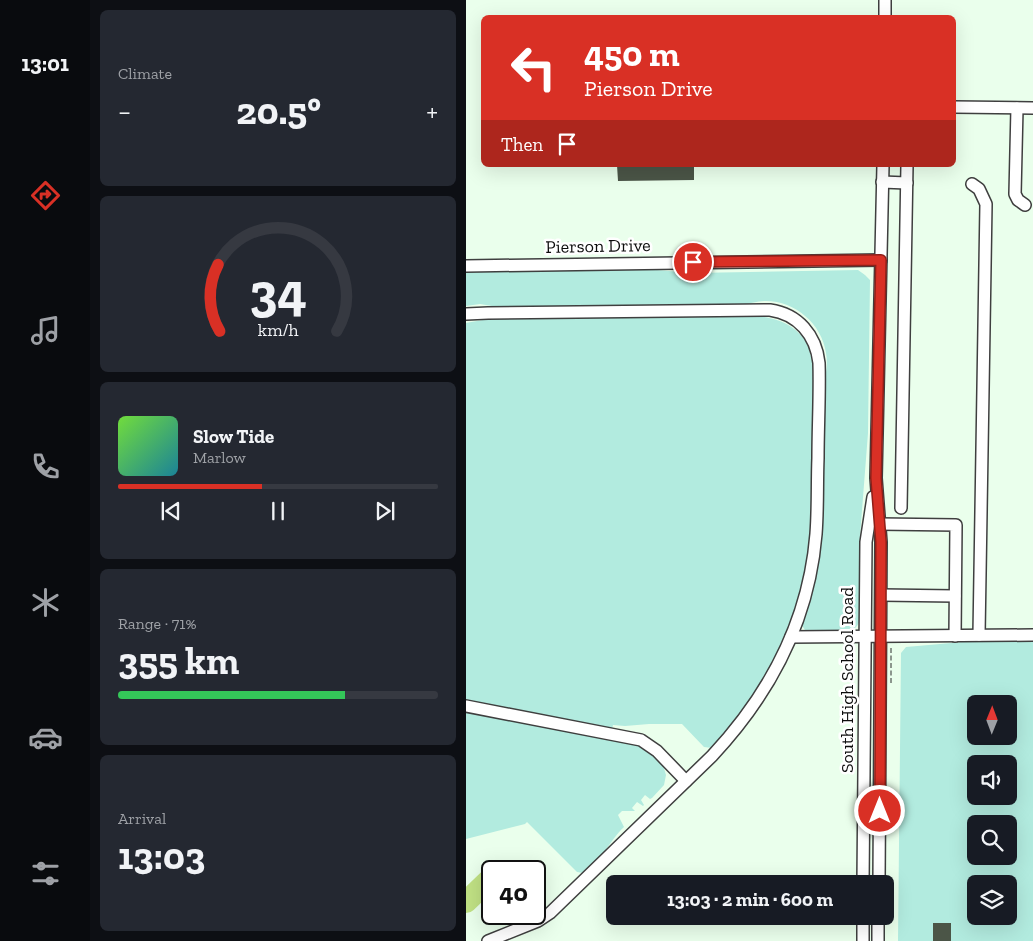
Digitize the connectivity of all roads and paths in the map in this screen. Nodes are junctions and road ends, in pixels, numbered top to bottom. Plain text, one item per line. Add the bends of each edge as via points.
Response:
1 (886, 0) edge
2 (885, 15) edge
3 (956, 106) edge
4 (1017, 108) junction
5 (1033, 108) edge
6 (883, 167) edge
7 (907, 167) edge
8 (882, 182) junction
9 (907, 183) junction
10 (972, 184) dead end
11 (1025, 205) dead end
12 (881, 260) junction
13 (466, 266) edge
14 (466, 314) edge
15 (876, 478) junction
16 (901, 508) dead end
17 (880, 524) junction
18 (880, 595) junction
19 (955, 596) junction
20 (979, 635) junction
21 (1033, 635) edge
22 (954, 636) junction
23 (791, 637) junction
24 (865, 637) junction
25 (880, 637) junction
26 (466, 706) edge
27 (686, 782) junction
28 (863, 875) edge
29 (879, 875) edge
30 (863, 925) edge
31 (878, 925) edge
32 (488, 941) edge
33 (863, 941) edge
34 (878, 941) edge

1 - 2 street
3 - 4 street
4 - 5 street
4 - 11 street via 1015,194
6 - 8 street, South High School Road
7 - 9 street
8 - 9 street
8 - 12 street, South High School Road
9 - 16 street
10 - 20 street via 979,189 986,204
12 - 13 street, Pierson Drive
12 - 15 street, South High School Road
14 - 23 street via 756,309 781,312 802,325 814,342 819,363 817,513 810,572
15 - 17 street, South High School Road
15 - 24 street, South High School Road via 866,542
17 - 18 street, South High School Road
17 - 19 street via 956,525
18 - 19 street
18 - 25 street, South High School Road
19 - 22 street
20 - 21 street
20 - 22 street
22 - 25 street
23 - 24 street
23 - 27 street via 750,711
24 - 25 street
24 - 28 street, South High School Road
25 - 29 street, South High School Road
26 - 27 street via 641,740 657,751
27 - 32 street via 547,916
30 - 33 street
31 - 34 street

